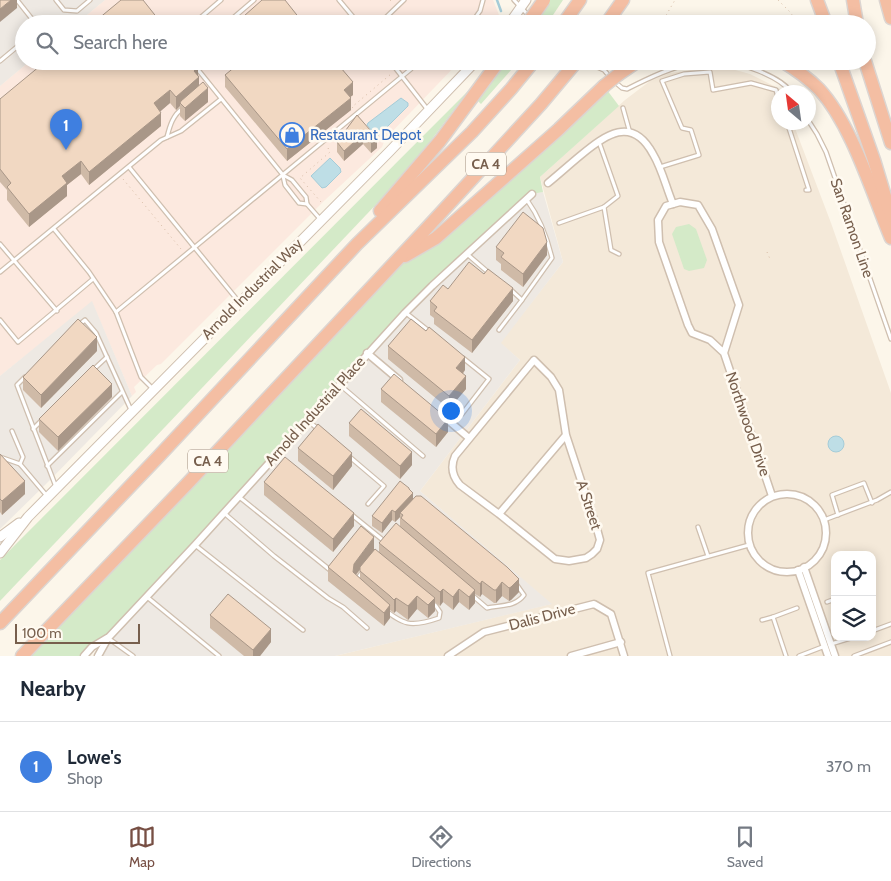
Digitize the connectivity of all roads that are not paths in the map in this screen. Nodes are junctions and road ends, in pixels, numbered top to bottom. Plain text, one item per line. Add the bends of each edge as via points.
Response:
1 (18, 0) edge
2 (56, 0) edge
3 (90, 0) edge
4 (221, 0) edge
5 (254, 0) edge
6 (339, 0) edge
7 (404, 0) edge
8 (483, 0) edge
9 (514, 0) edge
10 (544, 0) edge
11 (579, 0) edge
12 (817, 0) edge
13 (853, 0) edge
14 (886, 0) edge
15 (622, 3) edge
16 (523, 4) edge
17 (29, 15) edge
18 (204, 15) edge
19 (236, 15) edge
20 (352, 15) edge
21 (388, 15) edge
22 (477, 15) edge
23 (515, 15) edge
24 (534, 15) edge
25 (570, 15) edge
26 (613, 15) edge
27 (823, 15) edge
28 (856, 15) edge
29 (891, 18) edge
30 (15, 48) edge
31 (0, 61) edge
32 (198, 70) edge
33 (397, 70) edge
34 (410, 70) edge
35 (468, 70) edge
36 (492, 70) edge
37 (527, 70) edge
38 (569, 70) edge
39 (604, 70) edge
40 (625, 70) edge
41 (668, 70) edge
42 (756, 70) edge
43 (795, 70) edge
44 (842, 70) edge
45 (868, 70) edge
46 (402, 77) junction
47 (210, 85) junction
48 (783, 85) edge
49 (771, 89) edge
50 (204, 90) edge
51 (221, 99) junction
52 (184, 107) edge
53 (623, 108) dead end
54 (429, 111) junction
55 (790, 130) edge
56 (814, 130) edge
57 (630, 133) junction
58 (167, 137) junction
59 (598, 141) junction
60 (891, 143) edge
61 (128, 166) junction
62 (659, 167) junction
63 (283, 175) junction
64 (548, 182) dead end
65 (806, 190) dead end
66 (530, 197) joint
67 (307, 204) junction
68 (673, 204) junction
69 (604, 207) junction
70 (891, 216) edge
71 (322, 220) junction
72 (559, 223) dead end
73 (54, 229) junction
74 (891, 238) edge
75 (0, 244) edge
76 (357, 244) junction
77 (195, 248) junction
78 (467, 254) junction
79 (619, 254) dead end
80 (14, 260) junction
81 (392, 264) junction
82 (0, 272) edge
83 (494, 277) edge
84 (93, 279) junction
85 (508, 288) edge
86 (522, 300) junction
87 (239, 302) junction
88 (57, 311) junction
89 (116, 312) junction
90 (405, 313) junction
91 (0, 320) edge
92 (78, 326) edge
93 (499, 330) dead end
94 (436, 337) edge
95 (891, 339) edge
96 (367, 353) junction
97 (724, 353) junction
98 (458, 355) edge
99 (107, 356) junction
100 (93, 370) edge
101 (30, 372) edge
102 (339, 384) junction
103 (404, 384) edge
104 (153, 390) junction
105 (122, 392) junction
106 (132, 411) junction
107 (440, 414) edge
108 (462, 414) dead end
109 (47, 416) edge
110 (306, 420) junction
111 (33, 429) junction
112 (12, 432) dead end
113 (320, 432) edge
114 (566, 435) junction
115 (469, 438) junction
116 (278, 452) junction
117 (349, 456) edge
118 (424, 456) dead end
119 (0, 457) edge
120 (285, 458) edge
121 (20, 464) junction
122 (47, 466) junction
123 (56, 488) junction
124 (891, 492) edge
125 (238, 496) junction
126 (772, 496) junction
127 (47, 497) junction
128 (872, 503) junction
129 (368, 504) dead end
130 (223, 512) junction
131 (350, 514) edge
132 (499, 514) junction
133 (838, 515) junction
134 (28, 516) junction
135 (824, 520) junction
136 (365, 526) junction
137 (698, 527) dead end
138 (359, 533) edge
139 (389, 535) edge
140 (0, 537) edge
141 (384, 541) junction
142 (195, 545) junction
143 (749, 545) junction
144 (0, 553) edge
145 (708, 556) junction
146 (374, 557) junction
147 (335, 562) edge
148 (801, 569) junction
149 (516, 584) edge
150 (472, 595) edge
151 (147, 596) junction
152 (831, 600) edge
153 (827, 602) dead end
154 (797, 608) dead end
155 (773, 617) junction
156 (3, 620) edge
157 (762, 620) dead end
158 (891, 624) edge
159 (367, 628) dead end
160 (303, 630) dead end
161 (876, 630) edge
162 (108, 638) junction
163 (841, 641) edge
164 (621, 642) junction
165 (891, 642) edge
166 (828, 645) junction
167 (22, 656) edge
168 (84, 656) edge
169 (98, 656) edge
170 (133, 656) edge
171 (219, 656) edge
172 (448, 656) edge
173 (571, 656) edge
174 (624, 656) edge
175 (670, 656) edge
176 (786, 656) edge
177 (799, 656) edge
178 (828, 656) edge
179 (835, 656) edge
180 (854, 656) edge

1 - 17 lane
2 - 3 lane via 64,10 77,11
4 - 18 lane
5 - 19 lane
6 - 20 lane
7 - 21 lane
8 - 22 lane
9 - 16 lane
10 - 24 highway, bridge
11 - 25 highway
12 - 27 highway
13 - 28 highway
14 - 29 highway
15 - 26 highway
16 - 23 street
30 - 31 lane
32 - 47 lane
33 - 46 lane
34 - 46 lane
35 - 54 street, Arnold Industrial Way
36 - 76 highway via 420,166 375,216
37 - 76 highway, CA 4 via 472,132
38 - 81 highway, CA 4
39 - 41 lane via 627,89
40 - 81 highway, bridge via 436,238
42 - 48 lane
43 - 74 highway via 820,90 838,116
44 - 70 highway
45 - 60 highway
46 - 54 lane
46 - 63 lane
47 - 50 lane
47 - 51 lane
49 - 62 lane via 751,83 713,90 710,72 684,74 662,81 682,128 691,130 699,155
51 - 58 lane via 181,131
51 - 63 lane
52 - 58 lane via 177,112
53 - 57 lane
54 - 71 street, Arnold Industrial Way
55 - 65 lane via 809,190
56 - 95 lane, San Ramon Line via 826,152
57 - 59 street via 608,135
57 - 62 street via 646,142
58 - 61 lane
59 - 64 street
59 - 69 lane via 618,196
61 - 73 lane
61 - 77 lane
62 - 68 street
63 - 67 lane via 292,180 306,197
63 - 67 lane via 285,185 299,203
63 - 77 lane
66 - 78 street, Arnold Industrial Place
66 - 86 lane via 552,258
67 - 71 lane
68 - 97 street, Northwood Drive via 666,206 658,220 658,242 692,333 710,340
68 - 97 street, Northwood Drive via 698,205 712,229 739,305
69 - 72 lane
69 - 79 lane via 611,250
71 - 87 street, Arnold Industrial Way
73 - 80 lane
73 - 84 lane
75 - 80 lane
76 - 156 highway, CA 4
77 - 87 lane
77 - 89 lane
78 - 83 lane
78 - 90 street, Arnold Industrial Place
80 - 82 lane
80 - 88 lane
81 - 167 highway, CA 4
84 - 88 lane
84 - 89 lane
85 - 86 lane
86 - 93 lane
87 - 104 street, Arnold Industrial Way
88 - 91 lane via 18,342
89 - 104 lane via 141,376
90 - 94 lane
90 - 96 street, Arnold Industrial Place
92 - 99 lane via 85,320 96,332
96 - 102 street, Arnold Industrial Place
96 - 103 street
97 - 126 street, Northwood Drive
98 - 108 lane via 489,379
99 - 100 lane
99 - 105 lane
101 - 111 lane via 17,385
102 - 110 street, Arnold Industrial Place
102 - 118 lane
104 - 106 street, Arnold Industrial Way
105 - 106 lane
105 - 122 lane
106 - 123 street, Arnold Industrial Way
107 - 115 street
109 - 111 lane
110 - 113 lane
110 - 116 street, Arnold Industrial Place
111 - 122 lane
112 - 121 lane via 23,457
114 - 115 street, A Street via 559,390 534,360
114 - 132 street
114 - 132 street, A Street via 600,540 597,549 586,558 555,559
115 - 132 street, A Street via 452,463 456,480
116 - 120 lane
116 - 125 street, Arnold Industrial Place
117 - 129 lane via 384,486
119 - 121 lane
121 - 127 lane
122 - 123 lane
123 - 127 street, Arnold Industrial Way
124 - 128 lane
125 - 130 street, Arnold Industrial Place
125 - 147 lane via 330,570
126 - 135 street, Northwood Drive via 793,494 803,497 816,507
126 - 143 street, Northwood Drive via 754,511 748,527
127 - 134 street, Arnold Industrial Way
128 - 133 lane
128 - 133 lane via 864,483 832,495
130 - 142 street, Arnold Industrial Place
130 - 159 lane
131 - 136 lane
133 - 135 lane
134 - 140 street, Arnold Industrial Way
134 - 144 street, Arnold Industrial Way
135 - 148 street via 823,547 812,562
136 - 138 lane
136 - 141 lane
137 - 145 lane
139 - 141 lane
141 - 146 lane
142 - 151 street, Arnold Industrial Place
142 - 160 lane
143 - 145 lane
143 - 148 street via 755,556 774,570
145 - 175 lane via 648,573
146 - 146 lane via 436,606 439,618 425,623 396,620 360,589 356,585 357,579
148 - 166 street
149 - 150 lane via 524,595 505,606 487,608
151 - 162 street, Arnold Industrial Place
151 - 171 lane
152 - 153 lane
154 - 155 lane
155 - 157 lane
155 - 176 lane
158 - 161 lane
162 - 168 street, Arnold Industrial Place
162 - 169 street, Arnold Industrial Place
162 - 170 lane
163 - 166 lane
164 - 172 street, Dalis Drive via 611,614 594,604 484,632
164 - 173 street
164 - 174 street, Dalis Drive
165 - 180 lane
166 - 177 lane
166 - 178 street
166 - 179 street

